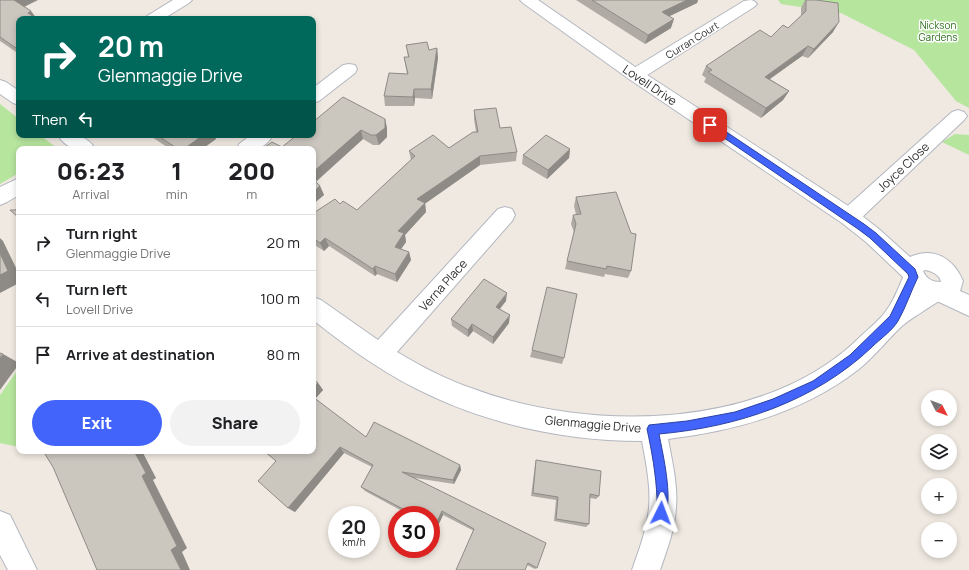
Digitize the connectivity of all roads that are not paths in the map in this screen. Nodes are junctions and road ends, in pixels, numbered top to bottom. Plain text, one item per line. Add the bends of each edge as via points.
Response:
1 (184, 0) edge
2 (528, 0) edge
3 (749, 4) dead end
4 (157, 16) edge
5 (349, 69) dead end
6 (635, 75) junction
7 (0, 86) edge
8 (316, 95) edge
9 (16, 96) edge
10 (958, 116) dead end
11 (260, 138) edge
12 (250, 146) edge
13 (16, 187) edge
14 (0, 197) edge
15 (505, 214) dead end
16 (849, 217) junction
17 (916, 270) junction
18 (943, 289) junction
19 (969, 295) edge
20 (969, 306) edge
21 (316, 309) edge
22 (894, 319) junction
23 (380, 354) junction
24 (653, 429) junction
25 (0, 525) edge
26 (23, 570) edge
27 (646, 570) edge

1 - 4 street
2 - 6 street, Lovell Drive
3 - 6 street, Curran Court
5 - 8 street
6 - 16 street, Lovell Drive
7 - 9 street
10 - 16 street, Joyce Close
11 - 12 street
13 - 14 street
15 - 23 street, Verna Place
16 - 17 street, Lovell Drive
17 - 18 street, Lovell Drive via 922,286
17 - 22 street, Glenmaggie Drive
18 - 19 street
18 - 20 street
18 - 22 street, Glenmaggie Drive
21 - 23 street, Glenmaggie Drive
22 - 24 street, Glenmaggie Drive via 853,358 816,384 775,404 735,417
23 - 24 street, Glenmaggie Drive via 432,384 485,406 541,421
24 - 27 street via 663,500 657,539
25 - 26 street

